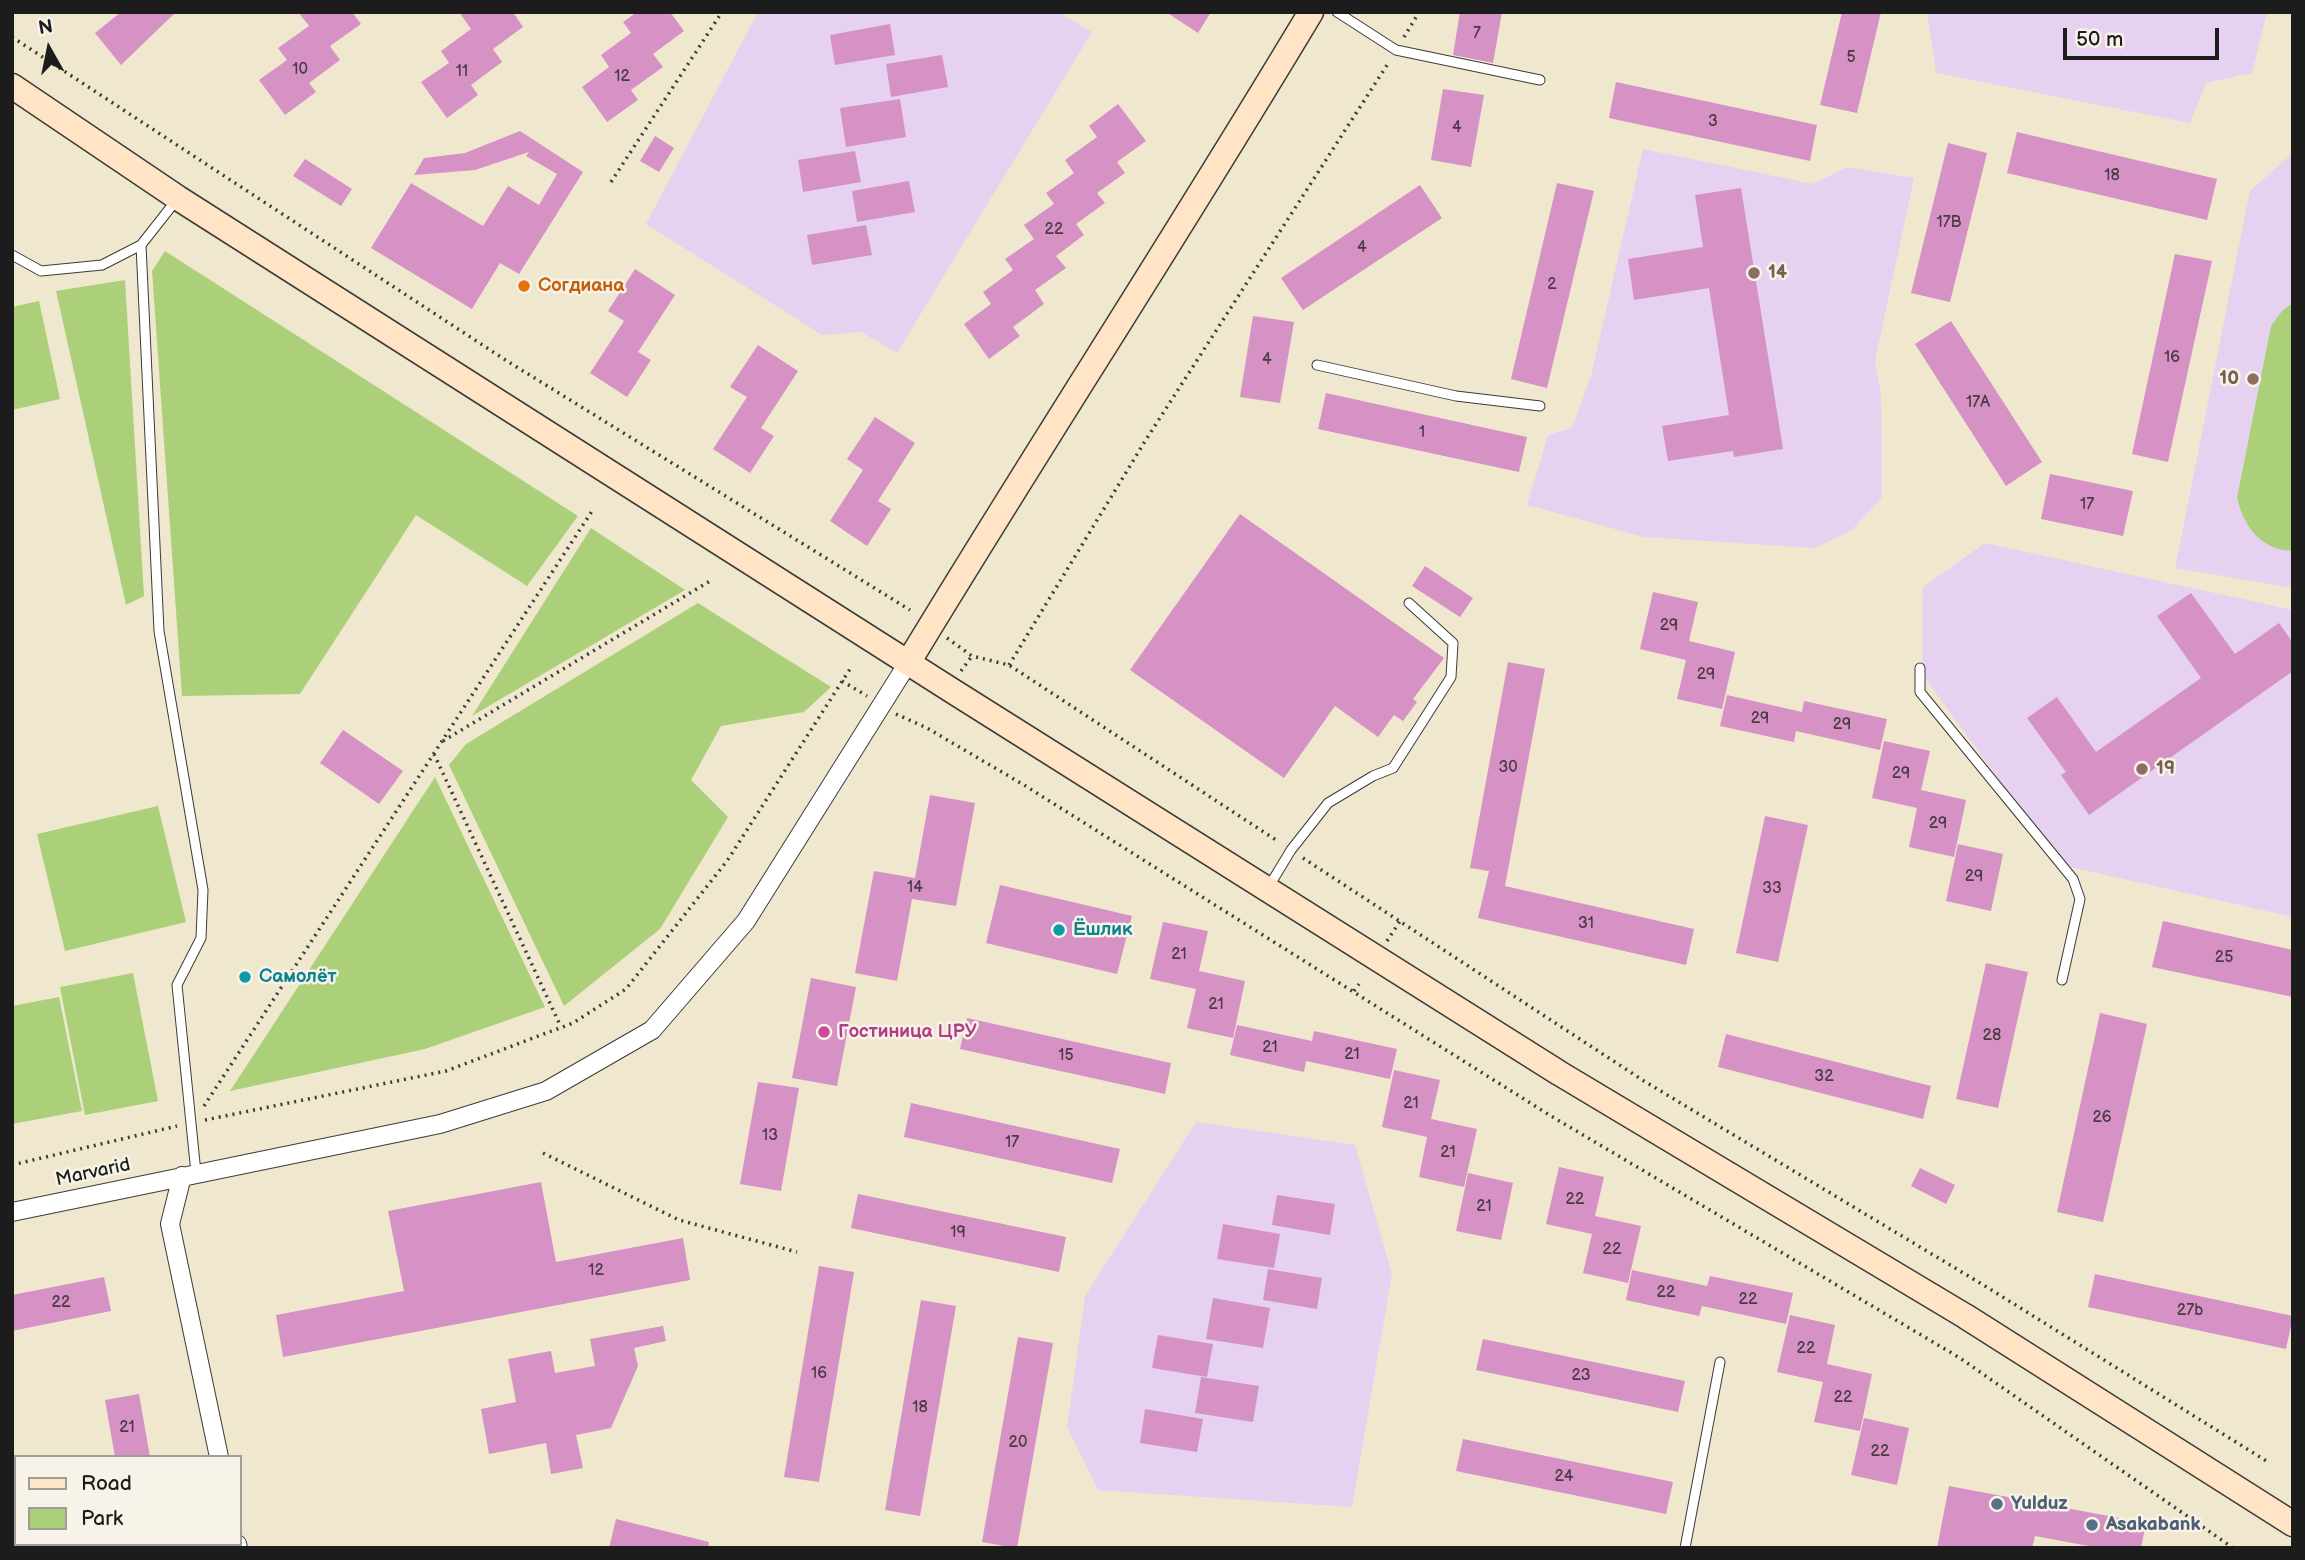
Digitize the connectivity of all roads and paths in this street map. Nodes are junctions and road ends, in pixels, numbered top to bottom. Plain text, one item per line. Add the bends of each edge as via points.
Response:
1 (722, 12) edge
2 (1311, 12) edge
3 (1338, 12) edge
4 (1419, 12) edge
5 (12, 37) edge
6 (1396, 50) junction
7 (1540, 80) dead end
8 (12, 86) edge
9 (611, 182) dead end
10 (178, 198) junction
11 (141, 245) junction
12 (12, 255) edge
13 (1317, 365) dead end
14 (1540, 406) dead end
15 (594, 508) dead end
16 (710, 581) dead end
17 (1409, 603) dead end
18 (910, 610) dead end
19 (942, 635) dead end
20 (972, 656) junction
21 (908, 663) junction
22 (1009, 665) junction
23 (1920, 668) dead end
24 (850, 669) dead end
25 (960, 672) dead end
26 (842, 681) junction
27 (867, 696) dead end
28 (892, 712) dead end
29 (441, 742) junction
30 (434, 754) junction
31 (1291, 850) junction
32 (1267, 889) junction
33 (1400, 921) junction
34 (1386, 943) dead end
35 (2062, 981) dead end
36 (1359, 984) dead end
37 (1354, 992) junction
38 (561, 1027) junction
39 (193, 1122) junction
40 (543, 1153) dead end
41 (12, 1165) edge
42 (189, 1174) junction
43 (12, 1212) edge
44 (797, 1252) dead end
45 (1720, 1362) dead end
46 (219, 1455) edge
47 (2268, 1462) dead end
48 (2293, 1524) edge
49 (1685, 1548) edge
50 (2233, 1548) edge

1 - 9 path
2 - 21 street
3 - 6 lane
4 - 6 path
5 - 18 path via 507,361
6 - 7 lane
6 - 22 path via 1147,438
8 - 10 street
10 - 11 lane
10 - 21 street
11 - 12 lane via 102,265 41,271
11 - 39 lane via 159,631 203,890 201,938 177,985
13 - 14 lane via 1456,396
15 - 29 path
16 - 29 path
17 - 31 lane via 1453,643 1451,677 1393,768 1328,803
19 - 20 path
20 - 22 path
20 - 25 path
21 - 32 street
21 - 42 street, Marvarid via 746,921 652,1030 546,1091 440,1124
22 - 31 path
23 - 35 lane via 1920,692 2073,879 2080,899
24 - 26 path
26 - 27 path
26 - 38 path via 727,861 626,989
28 - 37 path via 1024,785
29 - 30 path
30 - 38 path
30 - 39 path
31 - 32 lane
31 - 33 path
32 - 48 street via 1559,1073 1965,1316
33 - 34 path
33 - 47 path via 1644,1081
36 - 37 path
37 - 50 path via 1551,1116 1960,1358
38 - 39 path via 446,1071
39 - 41 path
39 - 42 lane
40 - 44 path via 679,1220
42 - 43 street, Marvarid
42 - 46 street via 170,1224
45 - 49 lane

